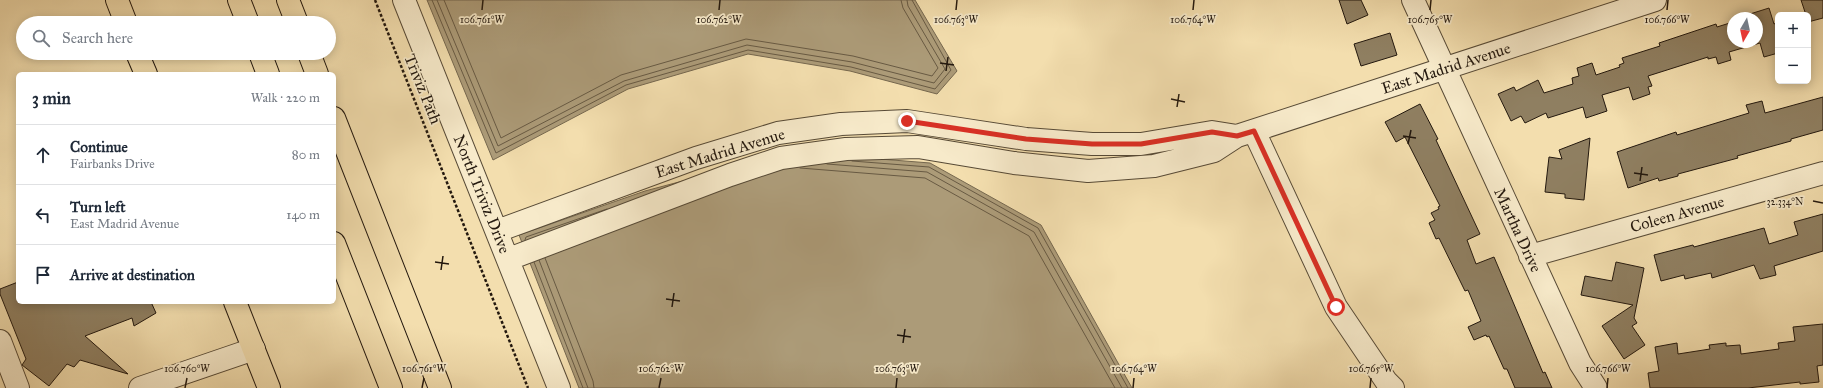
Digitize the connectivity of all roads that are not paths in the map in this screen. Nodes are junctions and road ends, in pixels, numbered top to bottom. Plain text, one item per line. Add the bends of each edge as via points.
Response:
1 (116, 0) edge
2 (239, 0) edge
3 (288, 0) edge
4 (404, 0) edge
5 (1413, 0) edge
6 (1655, 0) edge
7 (123, 16) edge
8 (245, 16) edge
9 (294, 16) edge
10 (140, 60) edge
11 (263, 60) edge
12 (312, 60) edge
13 (1444, 68) junction
14 (145, 72) edge
15 (267, 72) edge
16 (316, 72) edge
17 (336, 123) edge
18 (1246, 133) junction
19 (1823, 173) edge
20 (497, 231) junction
21 (336, 248) edge
22 (1530, 256) junction
23 (509, 259) junction
24 (236, 304) edge
25 (0, 341) edge
26 (254, 349) junction
27 (171, 383) edge
28 (18, 388) edge
29 (140, 388) edge
30 (269, 388) edge
31 (391, 388) edge
32 (440, 388) edge
33 (559, 388) edge
34 (1393, 388) edge
35 (1596, 388) edge

1 - 7 main road
2 - 8 main road
3 - 9 main road
4 - 20 street, North Triviz Drive
5 - 13 street, Martha Drive
6 - 13 street, East Madrid Avenue
10 - 14 main road
11 - 15 main road
12 - 16 main road
13 - 18 street, East Madrid Avenue
13 - 22 street, Martha Drive
17 - 32 main road
18 - 20 street, East Madrid Avenue via 1212,132 1141,144 1092,144 1026,139 907,121 841,124 778,133 696,158
18 - 23 street, East Madrid Avenue via 1214,151 1154,166 1088,171 1014,163 918,147 846,149 781,158
18 - 34 street via 1336,307
19 - 22 street, Coleen Avenue
20 - 23 street, North Triviz Drive
21 - 31 main road
22 - 35 street, Martha Drive via 1580,363
23 - 33 street, North Triviz Drive
24 - 26 main road
25 - 28 street
26 - 27 street
26 - 30 main road
27 - 29 street

